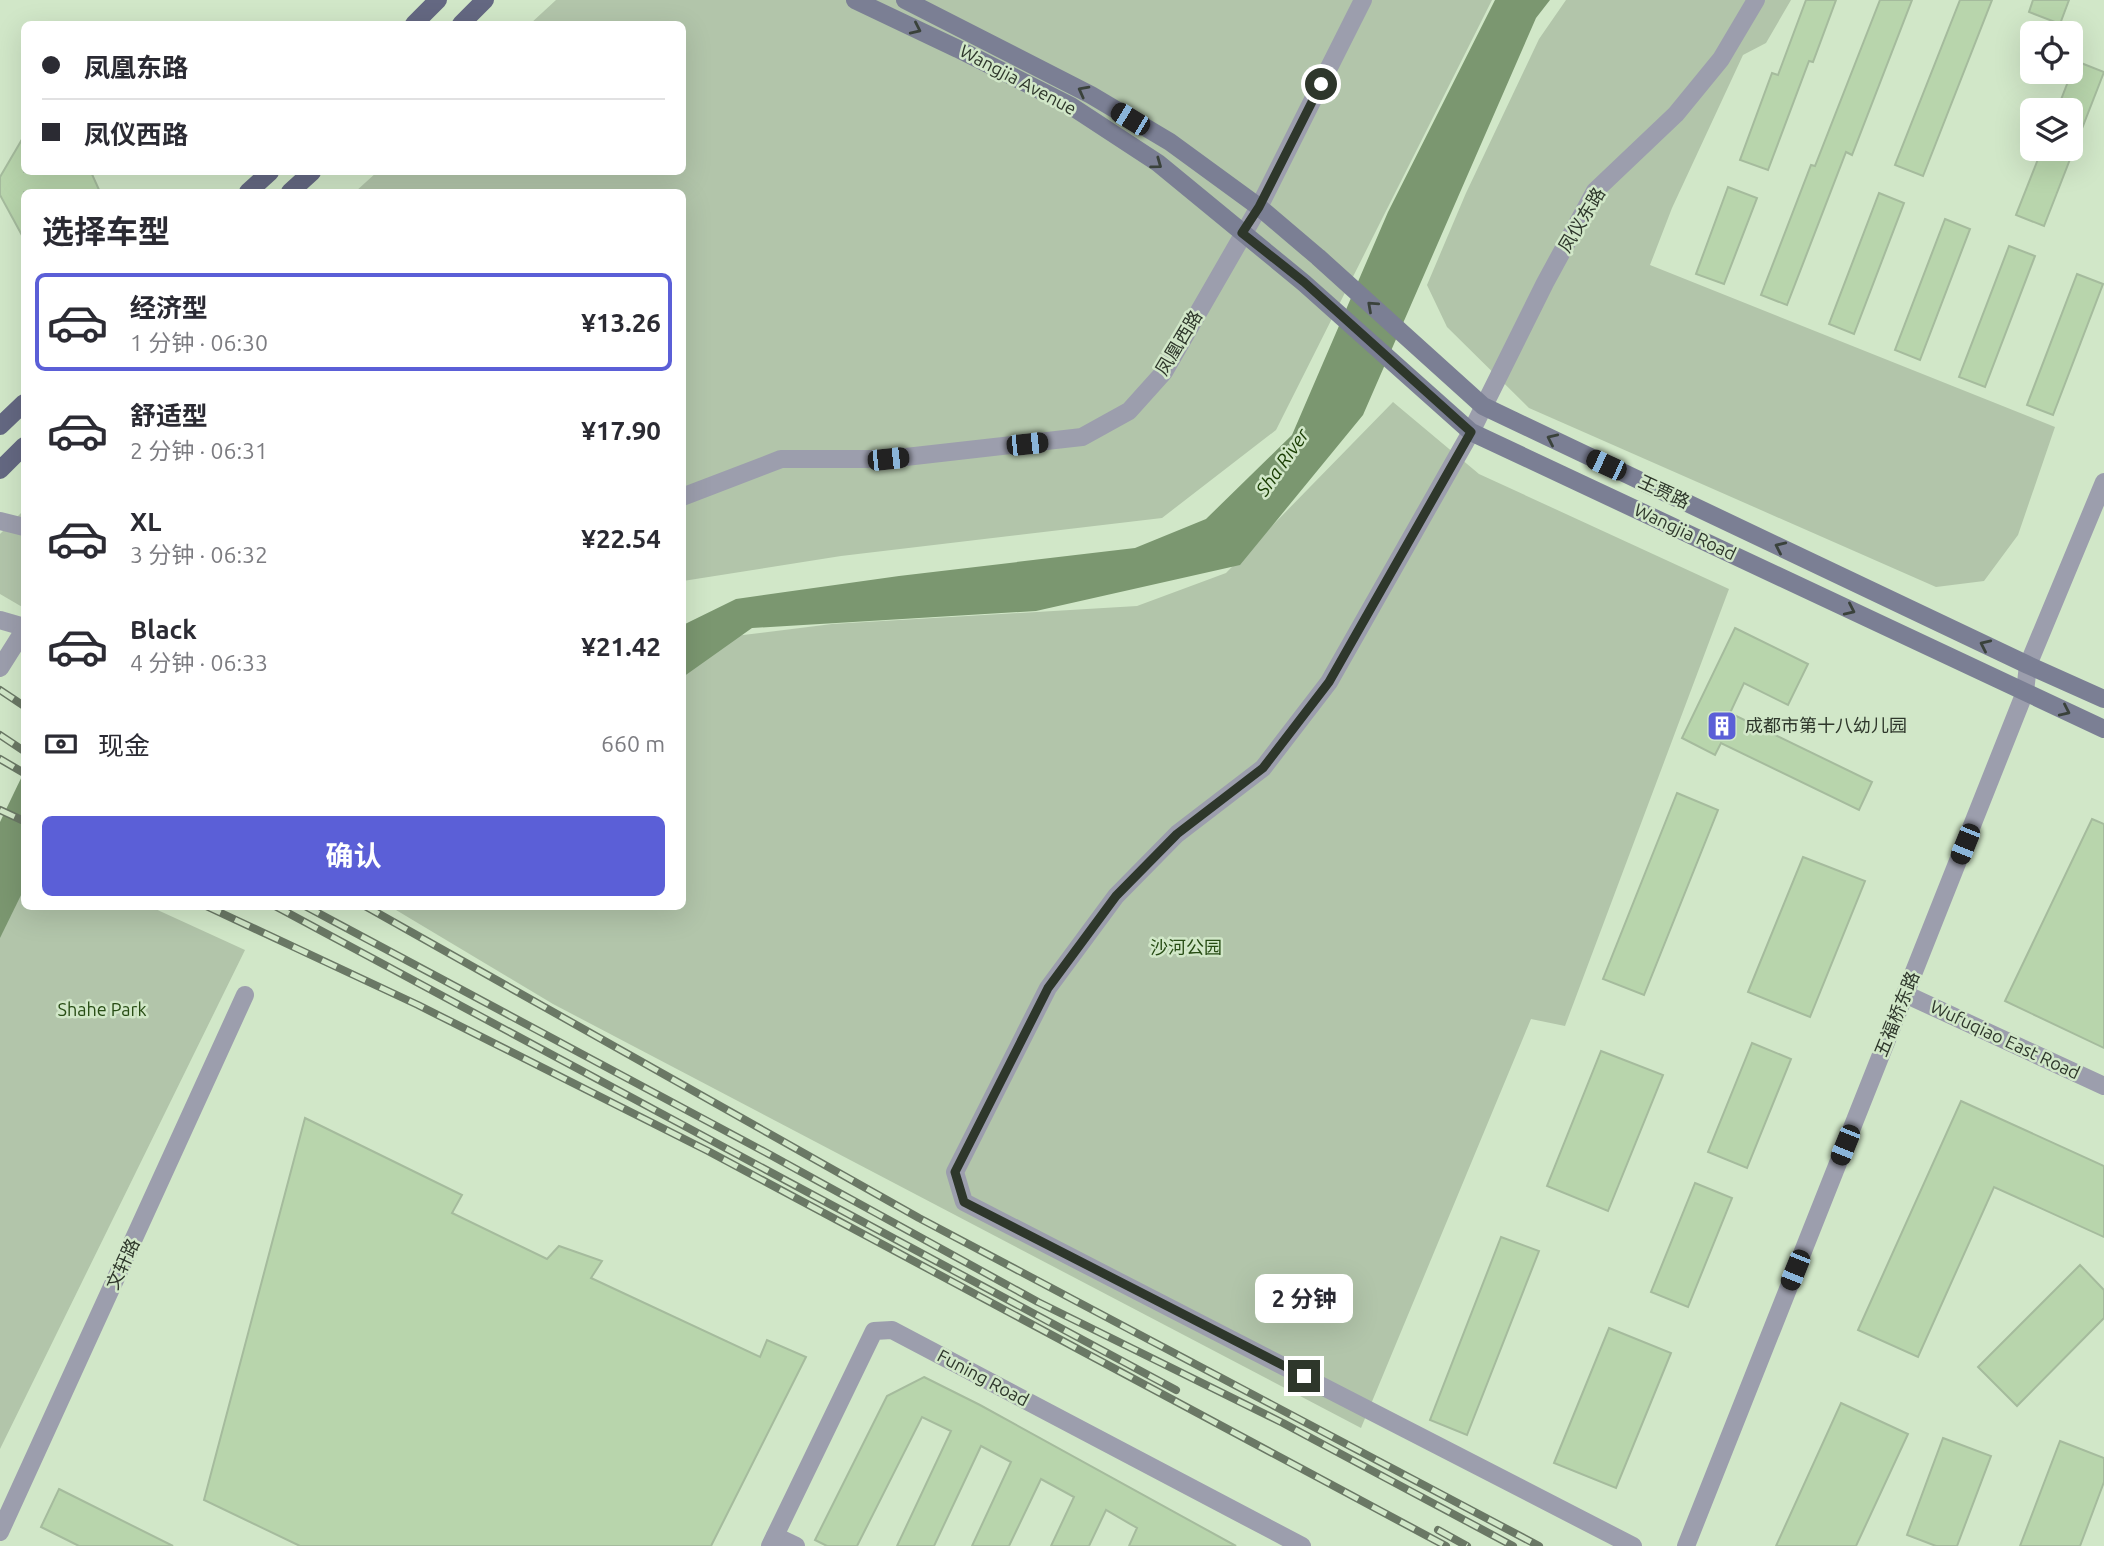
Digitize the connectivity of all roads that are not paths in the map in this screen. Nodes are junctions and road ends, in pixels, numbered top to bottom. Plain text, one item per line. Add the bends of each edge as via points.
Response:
1 (438, 0) edge
2 (485, 0) edge
3 (855, 0) edge
4 (905, 0) edge
5 (1756, 0) edge
6 (1359, 3) edge
7 (417, 21) edge
8 (464, 21) edge
9 (267, 175) edge
10 (309, 175) edge
11 (251, 189) edge
12 (293, 189) edge
13 (1259, 207) junction
14 (1242, 233) junction
15 (1318, 257) joint
16 (1304, 282) joint
17 (21, 406) edge
18 (1483, 406) junction
19 (0, 426) edge
20 (1471, 432) junction
21 (21, 449) edge
22 (0, 470) edge
23 (2104, 482) edge
24 (686, 495) edge
25 (0, 521) edge
26 (21, 526) edge
27 (0, 620) edge
28 (21, 628) edge
29 (21, 634) edge
30 (2028, 665) junction
31 (0, 668) edge
32 (2025, 692) junction
33 (2104, 699) edge
34 (2104, 729) edge
35 (245, 995) dead end
36 (1905, 995) junction
37 (2104, 1086) edge
38 (0, 1532) edge
39 (773, 1541) edge
40 (796, 1546) edge
41 (1302, 1546) edge
42 (1633, 1546) edge
43 (1686, 1546) edge

1 - 7 main road
2 - 8 main road
3 -> 14 main road, Wangjia Avenue via 1071,106 1158,163
13 -> 4 main road, Wangjia Avenue via 1170,142 1091,95
5 - 18 street, 凤仪东路 via 1721,59 1676,114 1595,191
6 - 13 street, 凤凰西路
9 - 11 main road
10 - 12 main road
13 - 14 street, 凤凰西路
13 - 15 main road, Wangjia Avenue
14 - 16 main road, Wangjia Avenue
14 - 24 street, 凤凰西路 via 1164,372 1129,411 1082,437 888,459 781,459
18 -> 15 main road, 王贾路
16 - 20 main road, Wangjia Road
17 - 19 main road
18 - 20 street, 凤仪东路
30 -> 18 main road, 王贾路
20 -> 32 main road, Wangjia Road
20 - 42 street, 凤仪东路 via 1329,682 1263,768 1168,842 1116,896 1048,988 955,1172 964,1202
21 - 22 main road
23 - 30 street, 五福桥东路
25 - 26 street
27 - 28 street
29 - 31 street
30 - 32 street, 五福桥东路
30 - 33 main road, 王贾路
32 -> 34 main road, Wangjia Road
32 - 36 street, 五福桥东路
35 - 38 street, 文轩路
36 - 37 street, Wufuqiao East Road
36 - 43 street, 五福桥东路
39 - 40 street
39 - 41 street, Funing Road via 874,1331 892,1330

